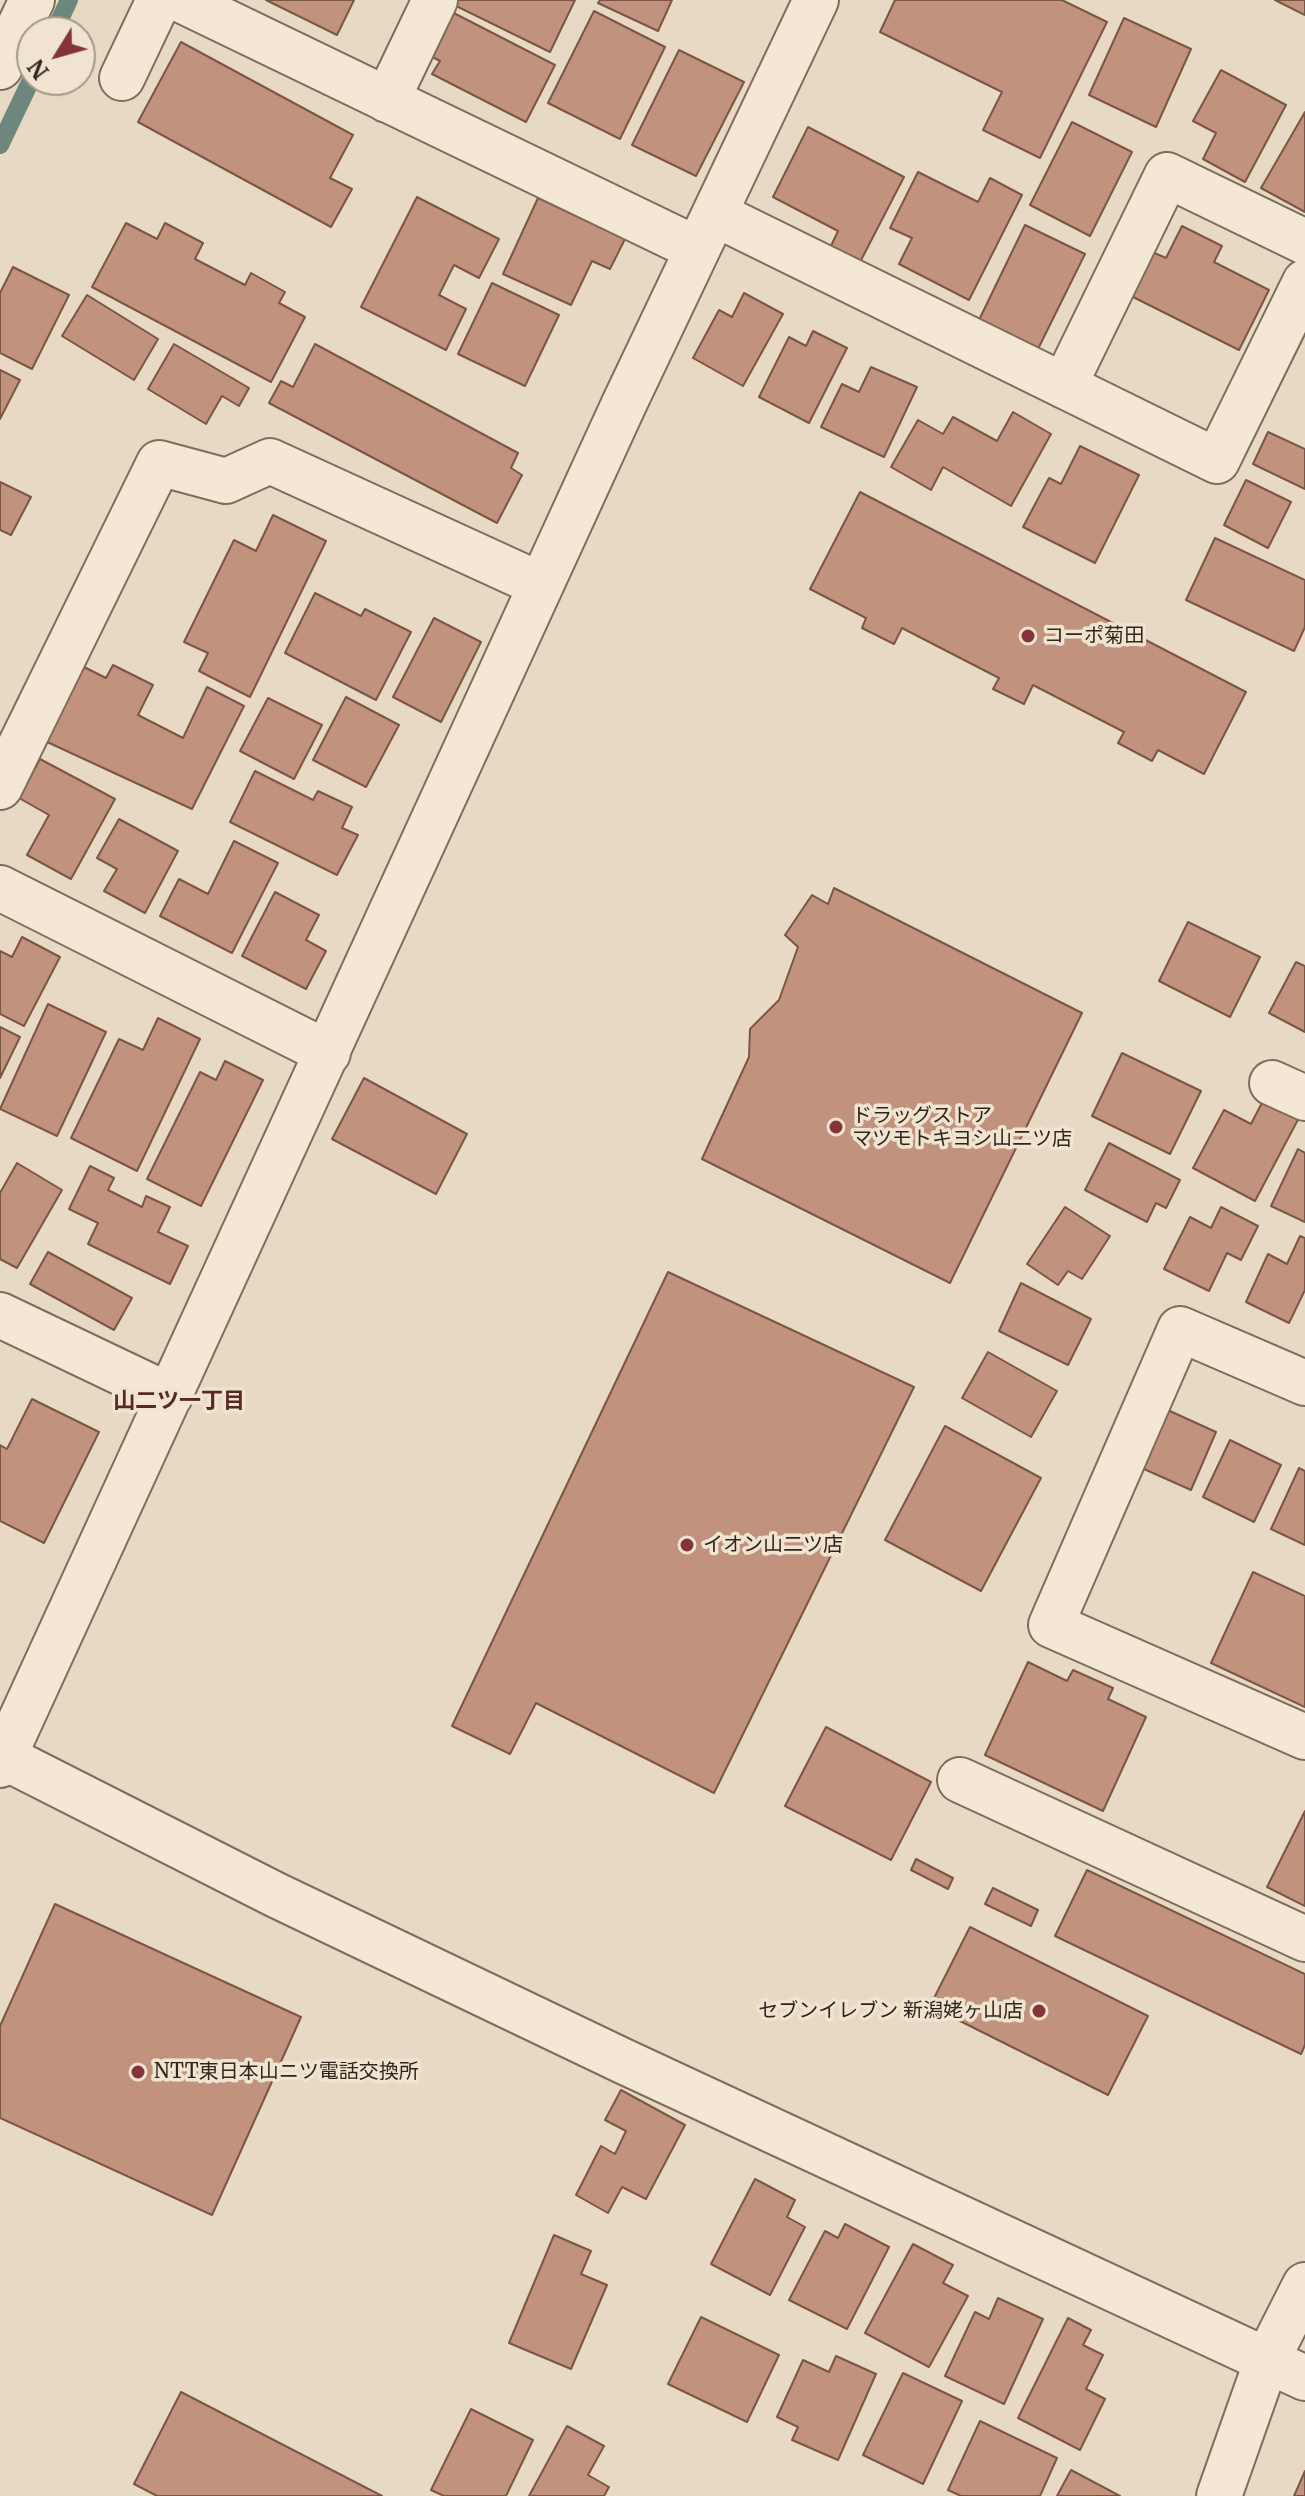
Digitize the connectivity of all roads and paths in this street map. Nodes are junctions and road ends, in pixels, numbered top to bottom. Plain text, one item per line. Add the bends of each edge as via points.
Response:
1 (159, 0) edge
2 (181, 0) edge
3 (435, 0) edge
4 (816, 0) edge
5 (122, 78) dead end
6 (387, 100) junction
7 (706, 232) junction
8 (1305, 242) edge
9 (1305, 282) edge
10 (1064, 386) junction
11 (541, 585) junction
12 (0, 787) edge
13 (0, 888) edge
14 (328, 1053) junction
15 (0, 1315) edge
16 (1305, 1383) edge
17 (170, 1396) junction
18 (1305, 1737) edge
19 (2, 1759) edge
20 (960, 1780) dead end
21 (1305, 1939) edge
22 (1305, 2285) edge
23 (1286, 2369) edge
24 (1219, 2496) edge

1 - 5 street
2 - 6 street
3 - 6 street
4 - 7 street
6 - 7 street
7 - 10 street
7 - 11 street
8 - 10 street via 1167,175
9 - 10 street via 1217,461
11 - 12 street via 270,461 226,481 159,463
11 - 14 street
13 - 14 street
14 - 17 street
15 - 17 street
16 - 18 street via 1180,1329 1051,1625
17 - 19 street
19 - 23 street via 623,2061
20 - 21 street
22 - 23 street
23 - 24 street

